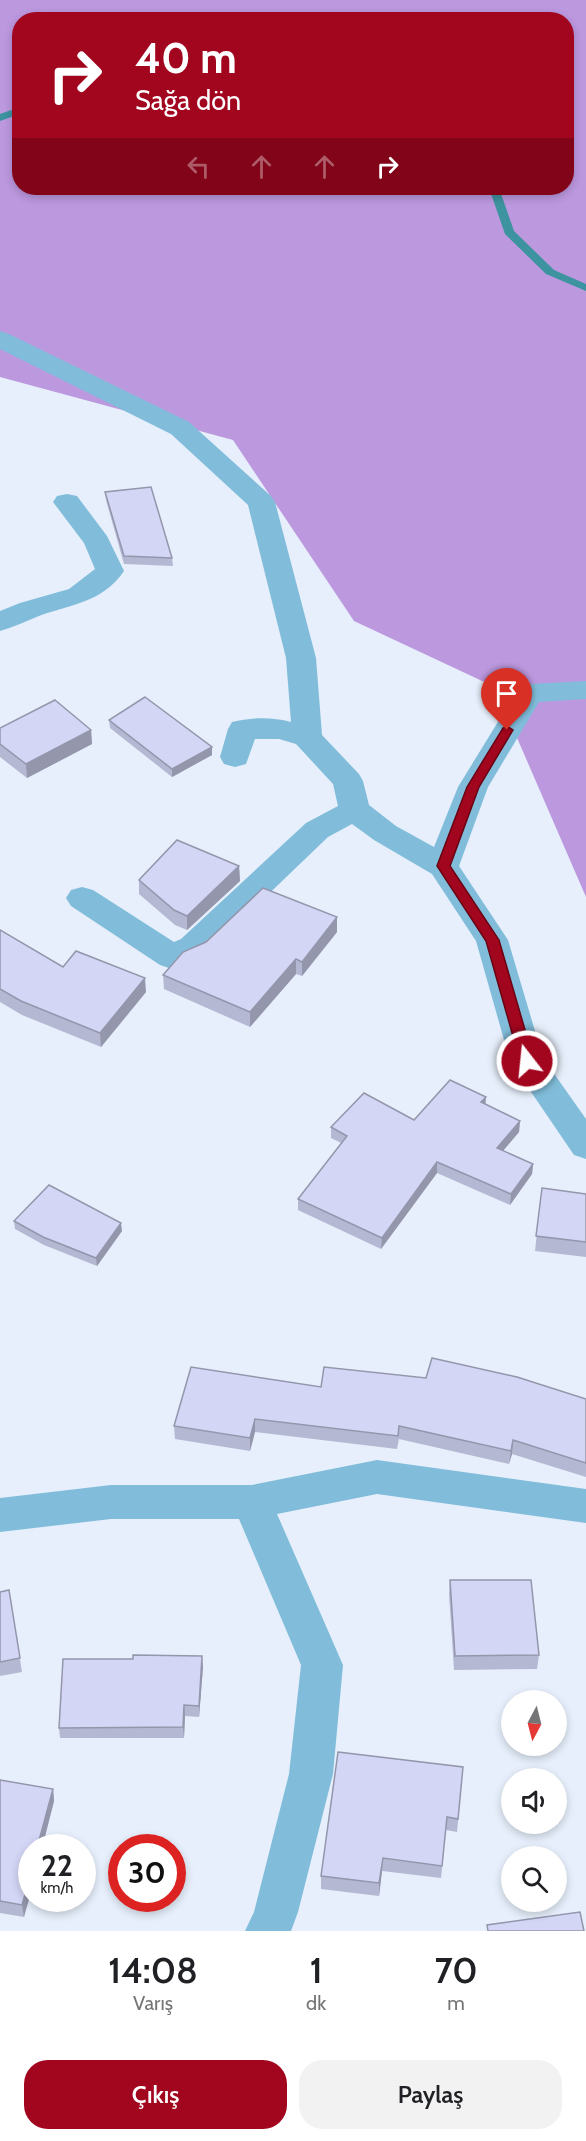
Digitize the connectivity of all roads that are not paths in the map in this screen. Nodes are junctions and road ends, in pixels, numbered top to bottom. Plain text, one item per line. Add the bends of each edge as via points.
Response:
1 (0, 339) edge
2 (67, 502) dead end
3 (0, 622) edge
4 (586, 690) edge
5 (307, 737) junction
6 (235, 757) dead end
7 (354, 810) junction
8 (443, 866) junction
9 (82, 898) dead end
10 (586, 1146) edge
11 (252, 1502) junction
12 (586, 1506) edge
13 (0, 1515) edge
14 (268, 1931) edge

1 - 5 street via 180,428 261,502 301,658
2 - 3 street via 97,542 110,572 79,595
4 - 8 street via 530,693 473,787
5 - 6 street via 280,729 243,729
5 - 7 street via 348,781
7 - 8 street
7 - 9 street via 317,830 193,947 172,957
8 - 10 street via 492,940 527,1061
11 - 12 street via 377,1477
11 - 13 street via 111,1502
11 - 14 street via 322,1665 311,1774

